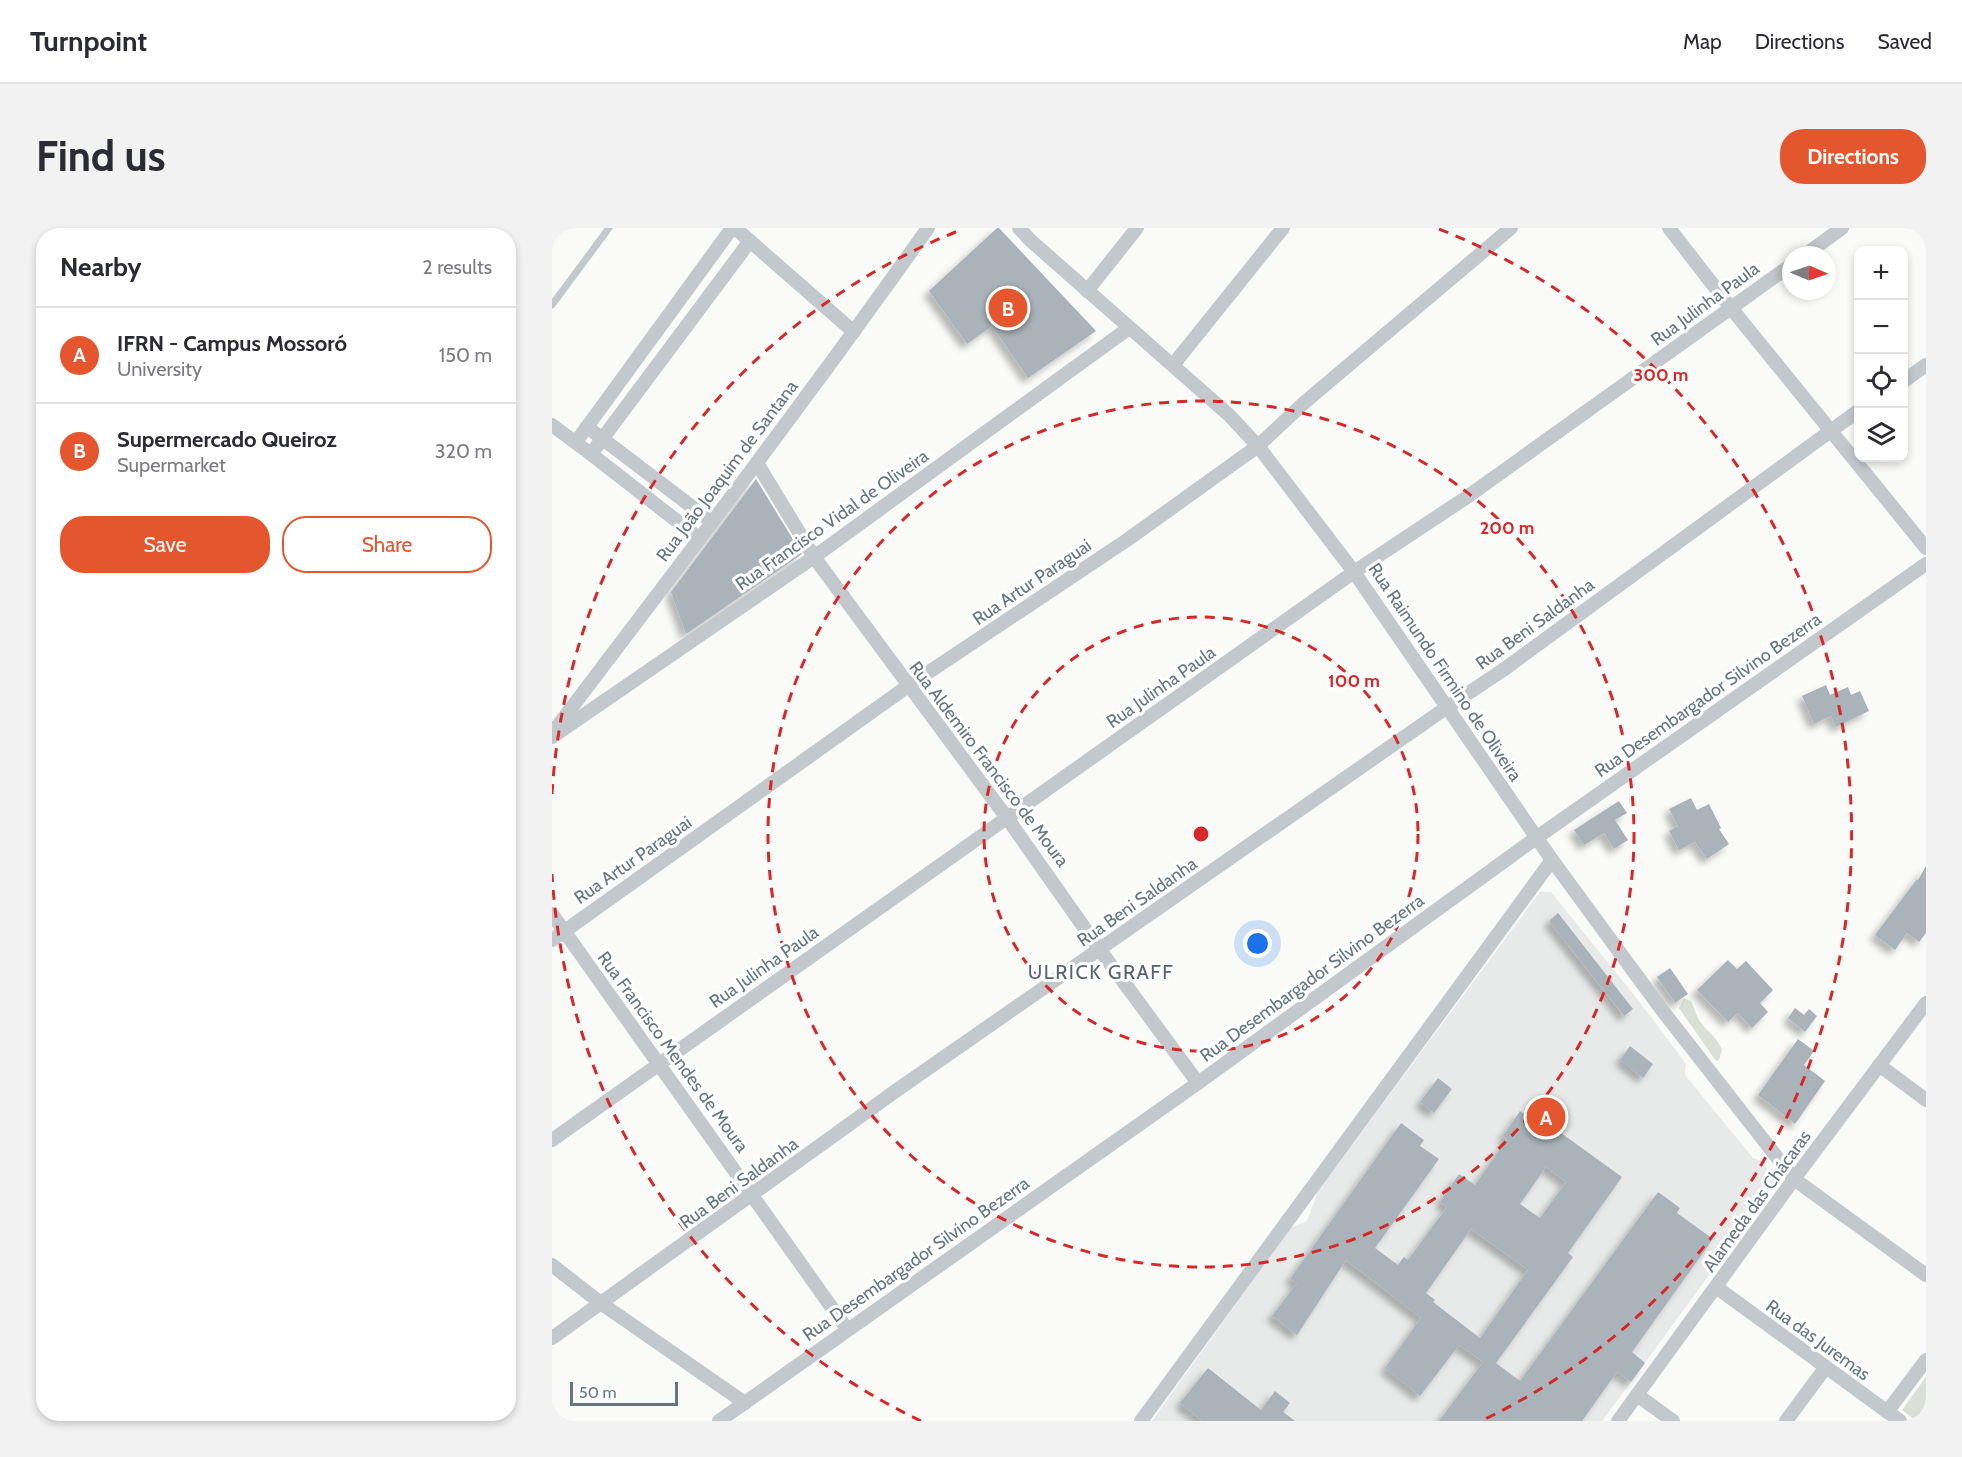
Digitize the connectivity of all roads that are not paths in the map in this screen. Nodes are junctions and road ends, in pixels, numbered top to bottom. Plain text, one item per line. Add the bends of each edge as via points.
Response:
1 (609, 228) edge
2 (734, 228) edge
3 (928, 228) edge
4 (1020, 228) edge
5 (1137, 228) edge
6 (1282, 228) edge
7 (1511, 228) edge
8 (1669, 228) edge
9 (1842, 228) edge
10 (750, 241) junction
11 (1817, 246) edge
12 (1782, 271) edge
13 (1087, 291) junction
14 (552, 305) edge
15 (1731, 308) junction
16 (1129, 328) junction
17 (854, 332) junction
18 (1173, 365) junction
19 (1926, 365) edge
20 (1908, 378) edge
21 (1854, 414) edge
22 (552, 425) edge
23 (587, 427) junction
24 (1832, 430) junction
25 (602, 439) junction
26 (576, 442) junction
27 (1258, 446) junction
28 (591, 453) junction
29 (757, 463) junction
30 (712, 522) junction
31 (700, 538) junction
32 (1926, 548) edge
33 (814, 557) junction
34 (1926, 564) edge
35 (1354, 572) junction
36 (908, 686) junction
37 (1446, 708) junction
38 (552, 735) edge
39 (1007, 818) junction
40 (1536, 838) junction
41 (1552, 860) junction
42 (552, 914) edge
43 (564, 931) junction
44 (552, 940) edge
45 (1100, 950) junction
46 (1926, 1003) edge
47 (659, 1064) junction
48 (1879, 1065) junction
49 (1198, 1083) junction
50 (1926, 1100) edge
51 (552, 1140) edge
52 (1794, 1179) junction
53 (752, 1196) junction
54 (552, 1265) edge
55 (1926, 1275) edge
56 (1716, 1287) junction
57 (602, 1304) junction
58 (847, 1329) junction
59 (552, 1338) edge
60 (1926, 1360) edge
61 (1826, 1367) junction
62 (1637, 1395) junction
63 (745, 1402) junction
64 (1887, 1412) junction
65 (719, 1421) edge
66 (1141, 1421) edge
67 (1618, 1421) edge
68 (1673, 1421) edge
69 (1786, 1421) edge
70 (1900, 1421) edge

1 - 14 lane
2 - 10 street
2 - 23 street
3 - 17 street, Rua João Joaquim de Santana
4 - 13 street, Rua Raimundo Firmino de Oliveira
5 - 13 street
6 - 18 street
7 - 27 street, Rua Artur Paraguai
8 - 15 street
9 - 11 street
10 - 17 street
10 - 25 street
12 - 15 street, Rua Julinha Paula
13 - 16 street, Rua Raimundo Firmino de Oliveira
15 - 24 street
15 - 35 street, Rua Julinha Paula via 1467,497
16 - 18 street, Rua Raimundo Firmino de Oliveira
16 - 33 street, Rua Francisco Vidal de Oliveira
17 - 29 street, Rua João Joaquim de Santana
18 - 27 street, Rua Raimundo Firmino de Oliveira
19 - 20 street
21 - 24 street, Rua Beni Saldanha
22 - 26 street
23 - 25 street
23 - 26 street
24 - 32 street
24 - 37 street, Rua Beni Saldanha
25 - 28 street
25 - 30 street
26 - 28 street
27 - 35 street, Rua Raimundo Firmino de Oliveira
27 - 36 street, Rua Artur Paraguai via 1127,540
28 - 31 street
29 - 30 street, Rua João Joaquim de Santana
29 - 33 street, Rua Aldemiro Francisco de Moura
30 - 31 street, Rua João Joaquim de Santana
31 - 38 street, Rua João Joaquim de Santana
33 - 36 street, Rua Aldemiro Francisco de Moura
33 - 38 street, Rua Francisco Vidal de Oliveira
34 - 40 street, Rua Desembargador Silvino Bezerra
35 - 37 street, Rua Raimundo Firmino de Oliveira
35 - 39 street, Rua Julinha Paula
36 - 39 street, Rua Aldemiro Francisco de Moura
36 - 43 street, Rua Artur Paraguai
37 - 40 street, Rua Raimundo Firmino de Oliveira
37 - 45 street, Rua Beni Saldanha
39 - 45 street, Rua Aldemiro Francisco de Moura
39 - 47 street, Rua Julinha Paula
40 - 41 street, Rua Raimundo Firmino de Oliveira
40 - 49 street, Rua Desembargador Silvino Bezerra
41 - 52 street, Rua Raimundo Firmino de Oliveira via 1662,1010
41 - 66 street
42 - 43 street, Rua Francisco Mendes de Moura
43 - 44 street, Rua Artur Paraguai
43 - 47 street, Rua Francisco Mendes de Moura
45 - 49 street, Rua Aldemiro Francisco de Moura
45 - 53 street, Rua Beni Saldanha
46 - 48 street, Alameda das Chácaras
47 - 51 street, Rua Julinha Paula
47 - 53 street, Rua Francisco Mendes de Moura
48 - 50 street
48 - 52 street, Alameda das Chácaras
49 - 58 street, Rua Desembargador Silvino Bezerra
52 - 55 street, Rua Raimundo Firmino de Oliveira
52 - 56 street, Alameda das Chácaras
53 - 57 street, Rua Beni Saldanha
53 - 58 street, Rua Francisco Mendes de Moura
54 - 57 street
56 - 61 street, Rua das Juremas
56 - 62 street, Alameda das Chácaras
57 - 59 street, Rua Beni Saldanha
57 - 63 street
58 - 63 street, Rua Desembargador Silvino Bezerra
60 - 64 street
61 - 64 street, Rua das Juremas
61 - 69 street
62 - 67 street, Alameda das Chácaras
62 - 68 street
63 - 65 street, Rua Desembargador Silvino Bezerra
64 - 70 street, Rua das Juremas

